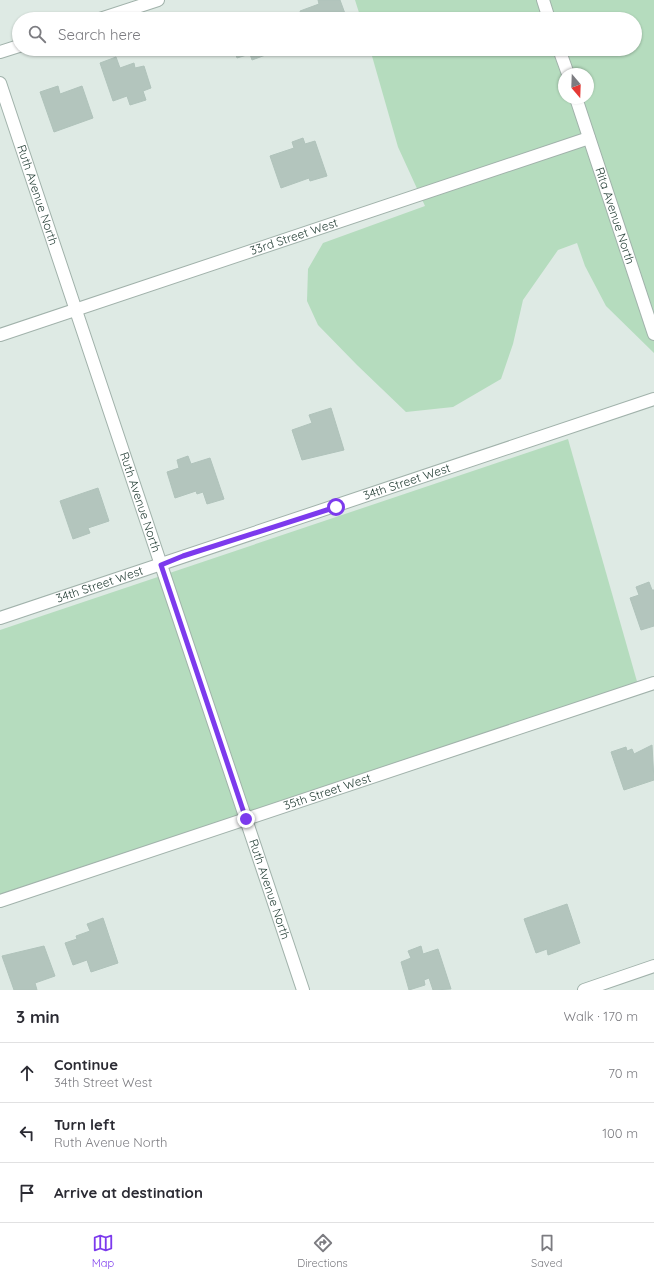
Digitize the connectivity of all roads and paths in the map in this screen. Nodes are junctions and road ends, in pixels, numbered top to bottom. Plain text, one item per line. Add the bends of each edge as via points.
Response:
1 (158, 0) edge
2 (543, 0) edge
3 (121, 12) edge
4 (547, 12) edge
5 (12, 48) edge
6 (0, 52) edge
7 (562, 56) edge
8 (566, 68) edge
9 (0, 83) edge
10 (578, 104) edge
11 (589, 138) junction
12 (75, 310) junction
13 (654, 334) edge
14 (0, 335) edge
15 (654, 399) edge
16 (161, 565) junction
17 (0, 618) edge
18 (654, 683) edge
19 (246, 819) junction
20 (0, 901) edge
21 (654, 966) edge
22 (303, 990) edge
23 (584, 990) edge

1 - 3 street
2 - 4 street
5 - 6 street
7 - 8 street
9 - 12 street, Ruth Avenue North
10 - 11 street, Rita Avenue North
11 - 12 street, 33rd Street West
11 - 13 street, Rita Avenue North
12 - 14 street, 33rd Street West
12 - 16 street, Ruth Avenue North
15 - 16 street, 34th Street West
16 - 17 street, 34th Street West
16 - 19 street, Ruth Avenue North
18 - 19 street, 35th Street West
19 - 20 street, 35th Street West
19 - 22 street, Ruth Avenue North
21 - 23 street

